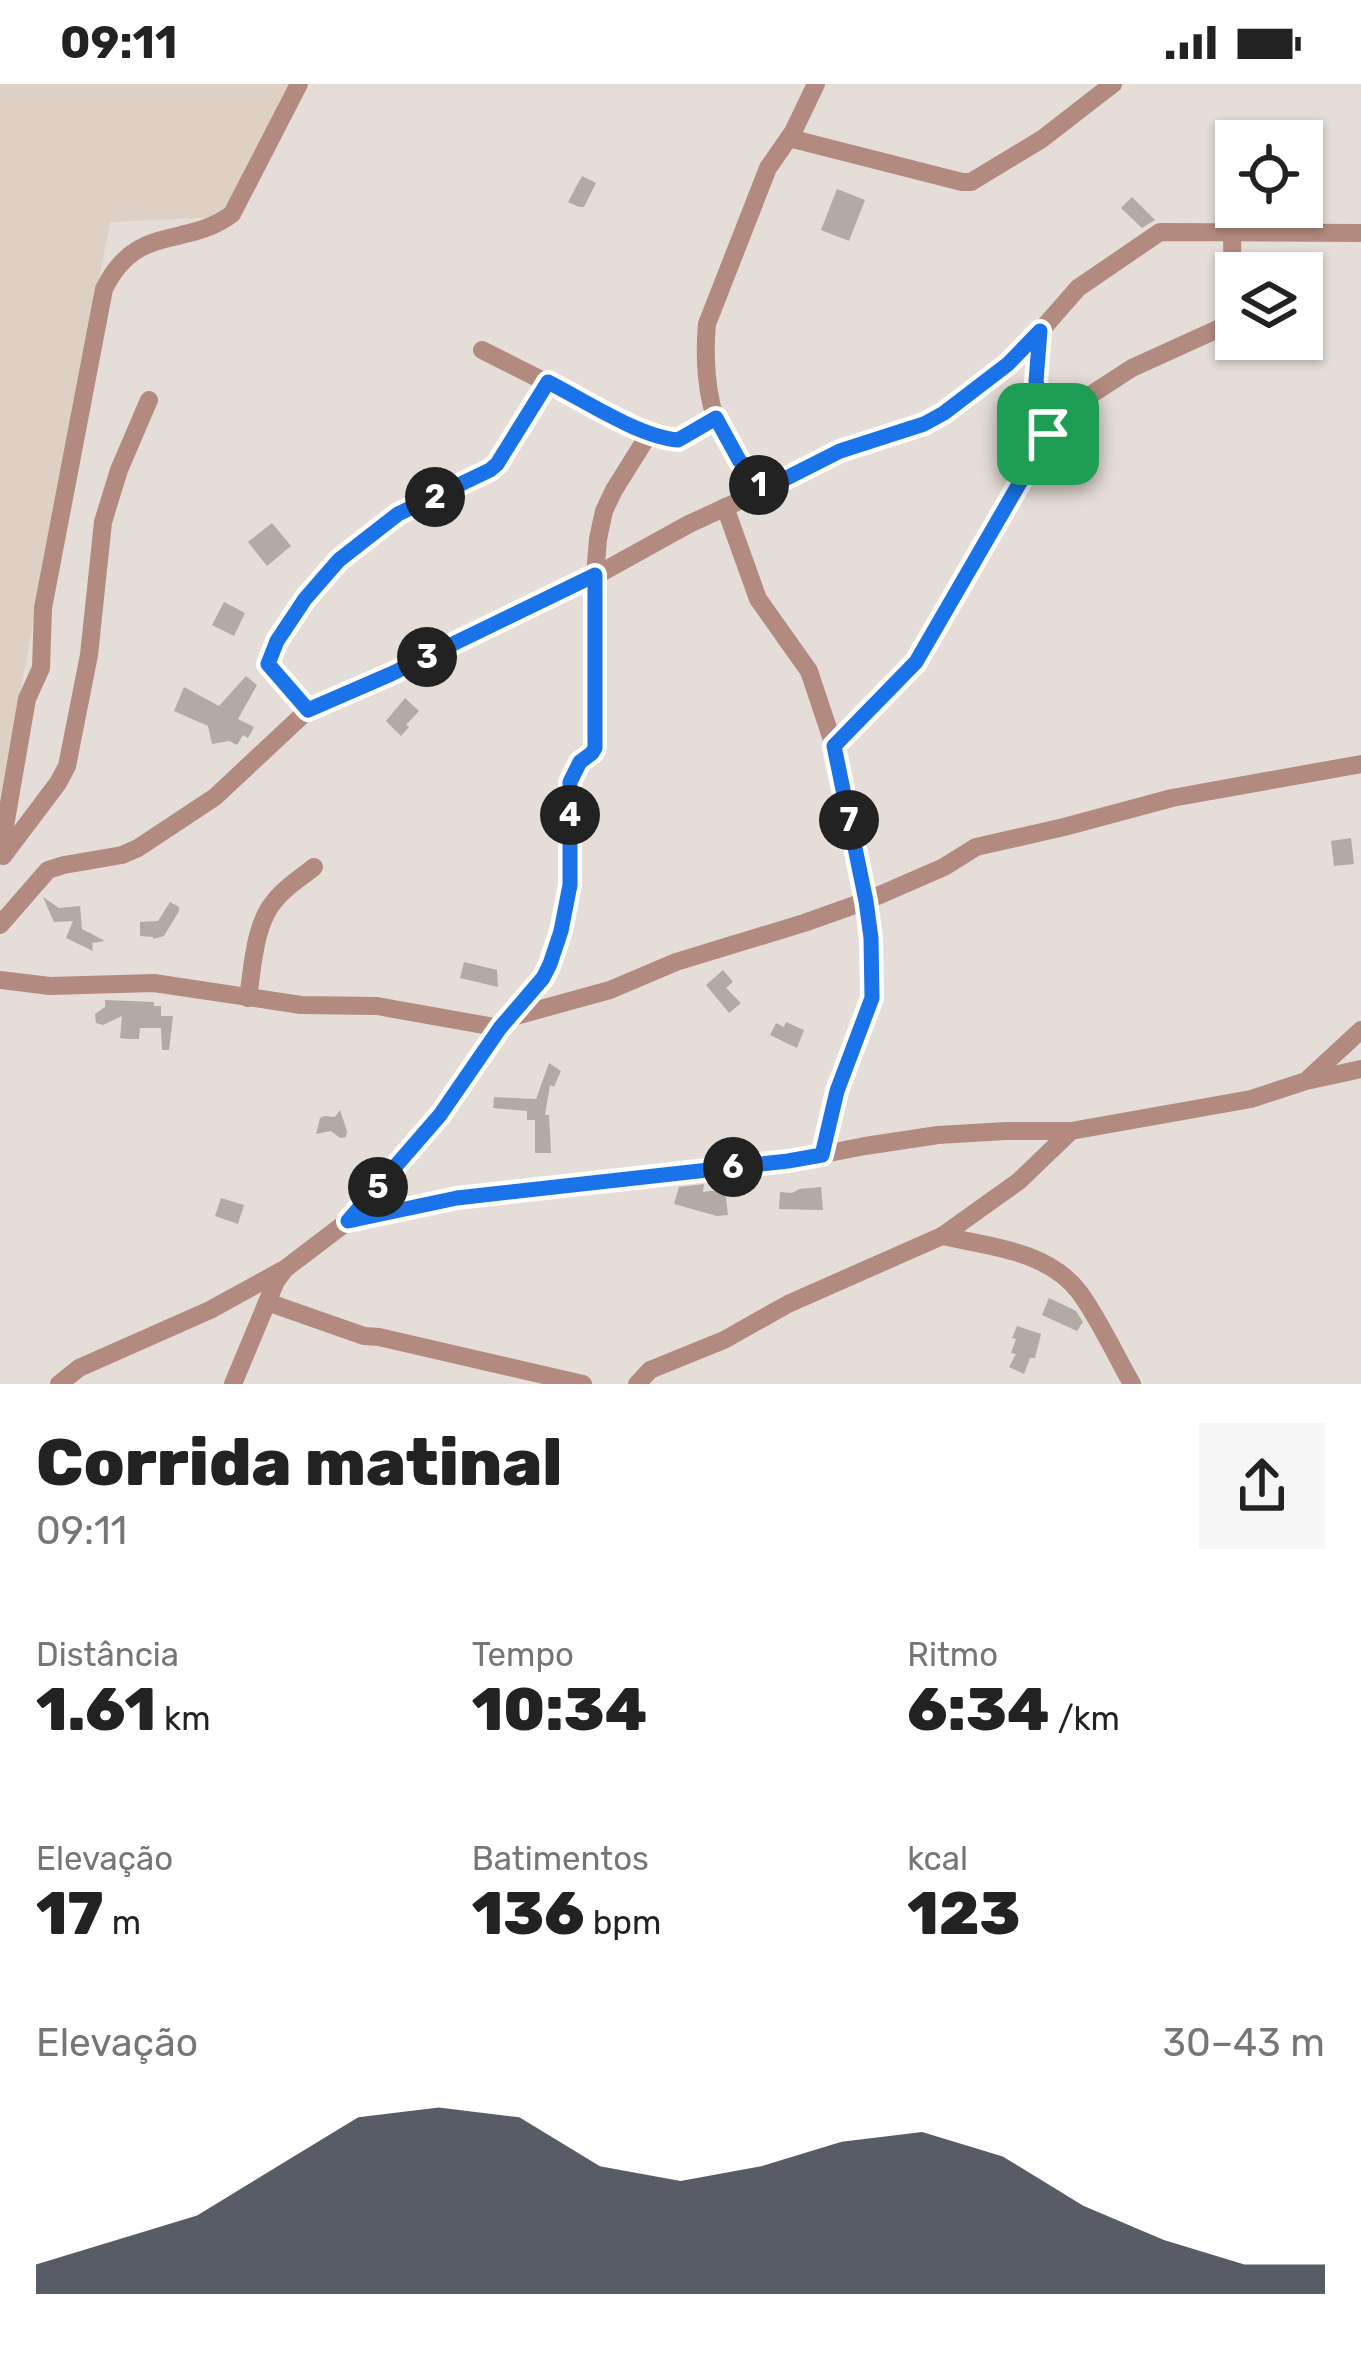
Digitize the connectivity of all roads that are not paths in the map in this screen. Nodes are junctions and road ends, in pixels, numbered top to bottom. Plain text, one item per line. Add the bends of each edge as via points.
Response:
1 (299, 84) edge
2 (816, 84) edge
3 (1113, 84) edge
4 (789, 138) junction
5 (1232, 231) junction
6 (1361, 233) edge
7 (1040, 331) junction
8 (482, 350) dead end
9 (548, 382) junction
10 (148, 400) dead end
11 (716, 418) junction
12 (649, 434) junction
13 (1048, 434) junction
14 (763, 490) junction
15 (725, 507) junction
16 (595, 575) junction
17 (308, 710) junction
18 (834, 746) junction
19 (1361, 764) edge
20 (0, 857) edge
21 (314, 867) dead end
22 (866, 901) junction
23 (0, 925) edge
24 (0, 980) edge
25 (248, 998) junction
26 (506, 1022) junction
27 (1361, 1030) edge
28 (1361, 1069) edge
29 (1306, 1081) junction
30 (1071, 1131) junction
31 (822, 1155) junction
32 (348, 1221) junction
33 (942, 1236) junction
34 (285, 1269) junction
35 (267, 1302) junction
36 (59, 1384) edge
37 (233, 1384) edge
38 (583, 1384) edge
39 (638, 1384) edge
40 (1132, 1384) edge

1 - 20 street via 232,214 130,254 104,289 43,608 41,668 27,699
2 - 4 street
3 - 4 street via 971,182
4 - 11 street via 768,167 707,324
5 - 6 street
5 - 7 street via 1160,232 1096,273
5 - 13 street via 1231,322 1114,378 1061,414
7 - 13 street via 1036,381
7 - 14 street via 944,413
8 - 9 street
9 - 12 street
9 - 17 street via 497,464 398,514 305,599 268,664
10 - 20 street via 103,522 68,766
11 - 12 street via 678,440
11 - 14 street
12 - 16 street via 604,511
13 - 18 street via 916,662
14 - 15 street
15 - 16 street
15 - 18 street via 758,598 809,671
16 - 17 street
16 - 26 street via 595,748 570,782 570,885 561,931 543,978
17 - 23 street via 215,797 122,855 48,870
18 - 22 street
19 - 22 street via 1172,798 976,847
21 - 25 street via 268,910
22 - 26 street
22 - 31 street via 872,998
24 - 25 street via 154,983
25 - 26 street
26 - 32 street via 440,1115
27 - 29 street
28 - 29 street
29 - 30 street via 1251,1099
30 - 31 street via 938,1135
30 - 33 street
31 - 32 street via 457,1198
32 - 34 street
33 - 39 street via 650,1370
33 - 40 street via 1015,1251 1064,1276
34 - 35 street
34 - 36 street
35 - 37 street
35 - 38 street via 353,1333

